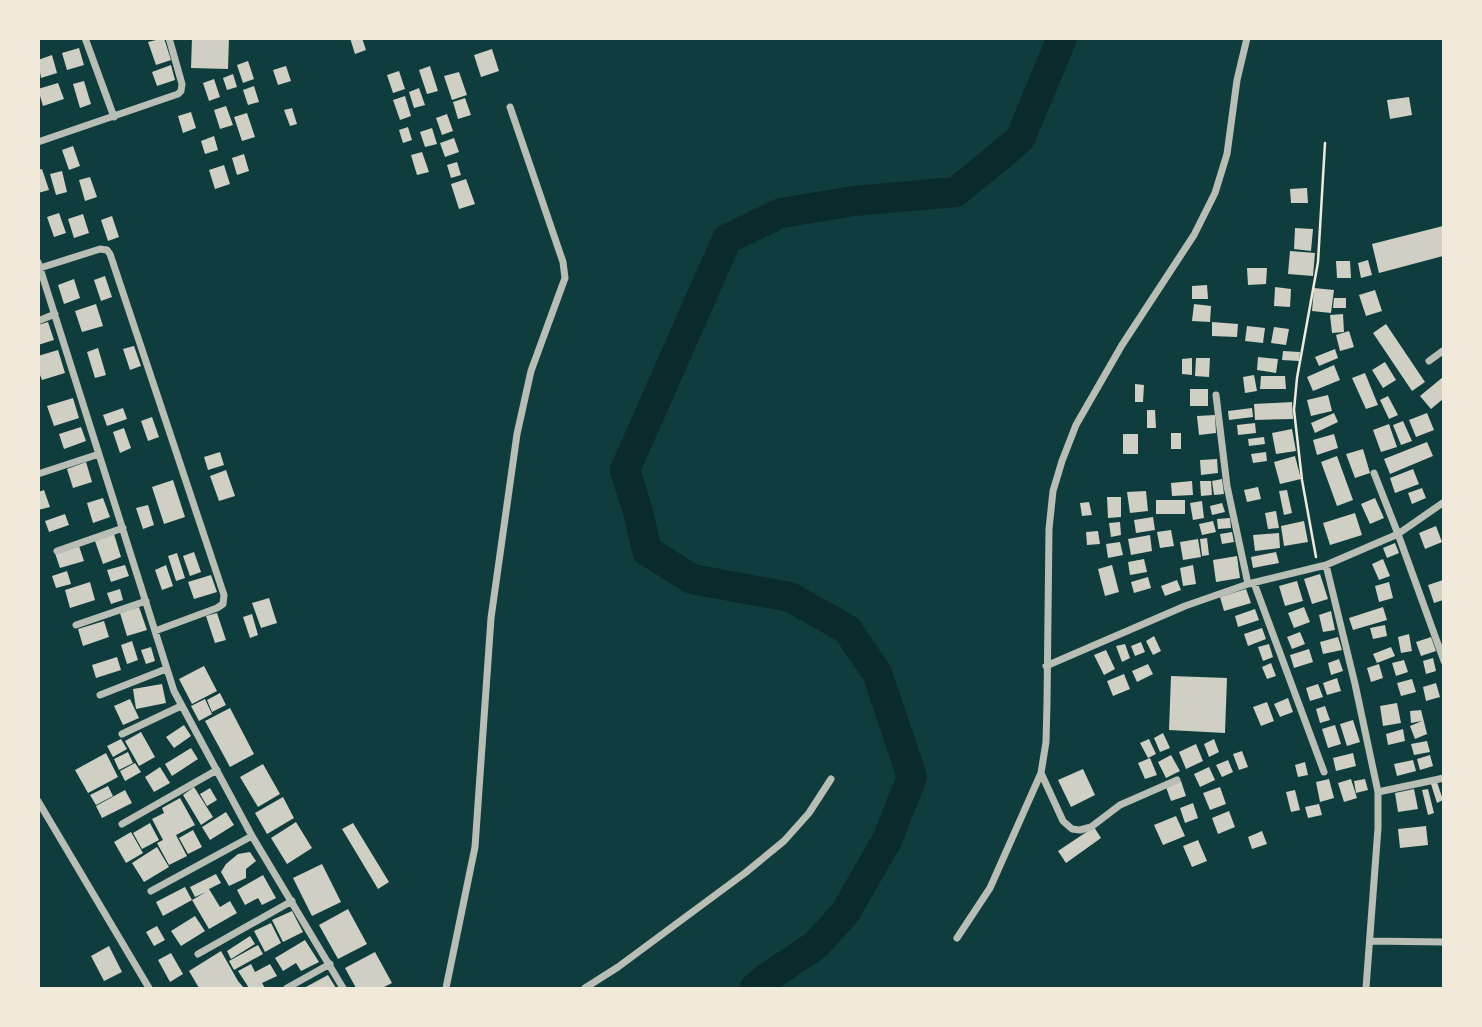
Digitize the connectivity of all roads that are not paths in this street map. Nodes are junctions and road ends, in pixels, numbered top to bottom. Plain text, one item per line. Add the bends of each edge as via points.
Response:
1 (85, 38) edge
2 (169, 38) edge
3 (1247, 38) edge
4 (510, 107) dead end
5 (114, 117) junction
6 (38, 142) edge
7 (39, 265) edge
8 (55, 314) junction
9 (38, 321) edge
10 (1444, 350) edge
11 (1429, 361) dead end
12 (1216, 396) dead end
13 (99, 454) junction
14 (1374, 472) dead end
15 (38, 474) edge
16 (1444, 502) edge
17 (123, 528) junction
18 (1398, 534) junction
19 (57, 551) dead end
20 (1322, 566) junction
21 (1251, 583) junction
22 (146, 601) junction
23 (76, 625) dead end
24 (155, 631) junction
25 (1444, 661) edge
26 (1046, 666) junction
27 (166, 669) junction
28 (100, 695) dead end
29 (181, 706) junction
30 (122, 734) dead end
31 (217, 770) junction
32 (1325, 772) dead end
33 (1041, 773) junction
34 (1444, 778) edge
35 (831, 779) dead end
36 (1177, 780) dead end
37 (1378, 793) junction
38 (38, 801) edge
39 (122, 824) dead end
40 (252, 836) junction
41 (151, 891) dead end
42 (292, 901) junction
43 (957, 938) dead end
44 (1370, 941) junction
45 (1444, 942) edge
46 (198, 954) dead end
47 (330, 964) junction
48 (149, 989) edge
49 (287, 989) edge
50 (343, 989) edge
51 (446, 989) edge
52 (585, 989) edge
53 (1366, 989) edge

1 - 5 street
2 - 5 street via 181,91
3 - 26 street via 1227,154 1215,193 1194,235 1076,425 1062,461 1049,529
4 - 51 street via 565,278 534,363 517,434 491,618 475,847
5 - 6 street
7 - 8 street
7 - 24 street via 100,249 110,254 224,595 217,608
8 - 9 street
8 - 13 street
10 - 11 street
12 - 21 street via 1227,486
13 - 15 street
13 - 17 street
14 - 18 street
16 - 18 street
17 - 19 street
17 - 22 street
18 - 20 street
18 - 25 street
20 - 21 street
20 - 37 street via 1355,684
21 - 26 street via 1145,622
21 - 32 street
22 - 23 street
22 - 24 street
24 - 27 street
26 - 33 street via 1046,742
27 - 28 street
27 - 29 street
29 - 30 street
29 - 31 street
31 - 39 street
31 - 40 street
33 - 36 street via 1063,821 1080,830 1120,805
33 - 43 street via 990,888
34 - 37 street
35 - 52 street via 784,841
37 - 44 street
38 - 48 street
40 - 41 street
40 - 42 street
42 - 46 street
42 - 47 street
44 - 45 street
44 - 53 street
47 - 49 street
47 - 50 street

